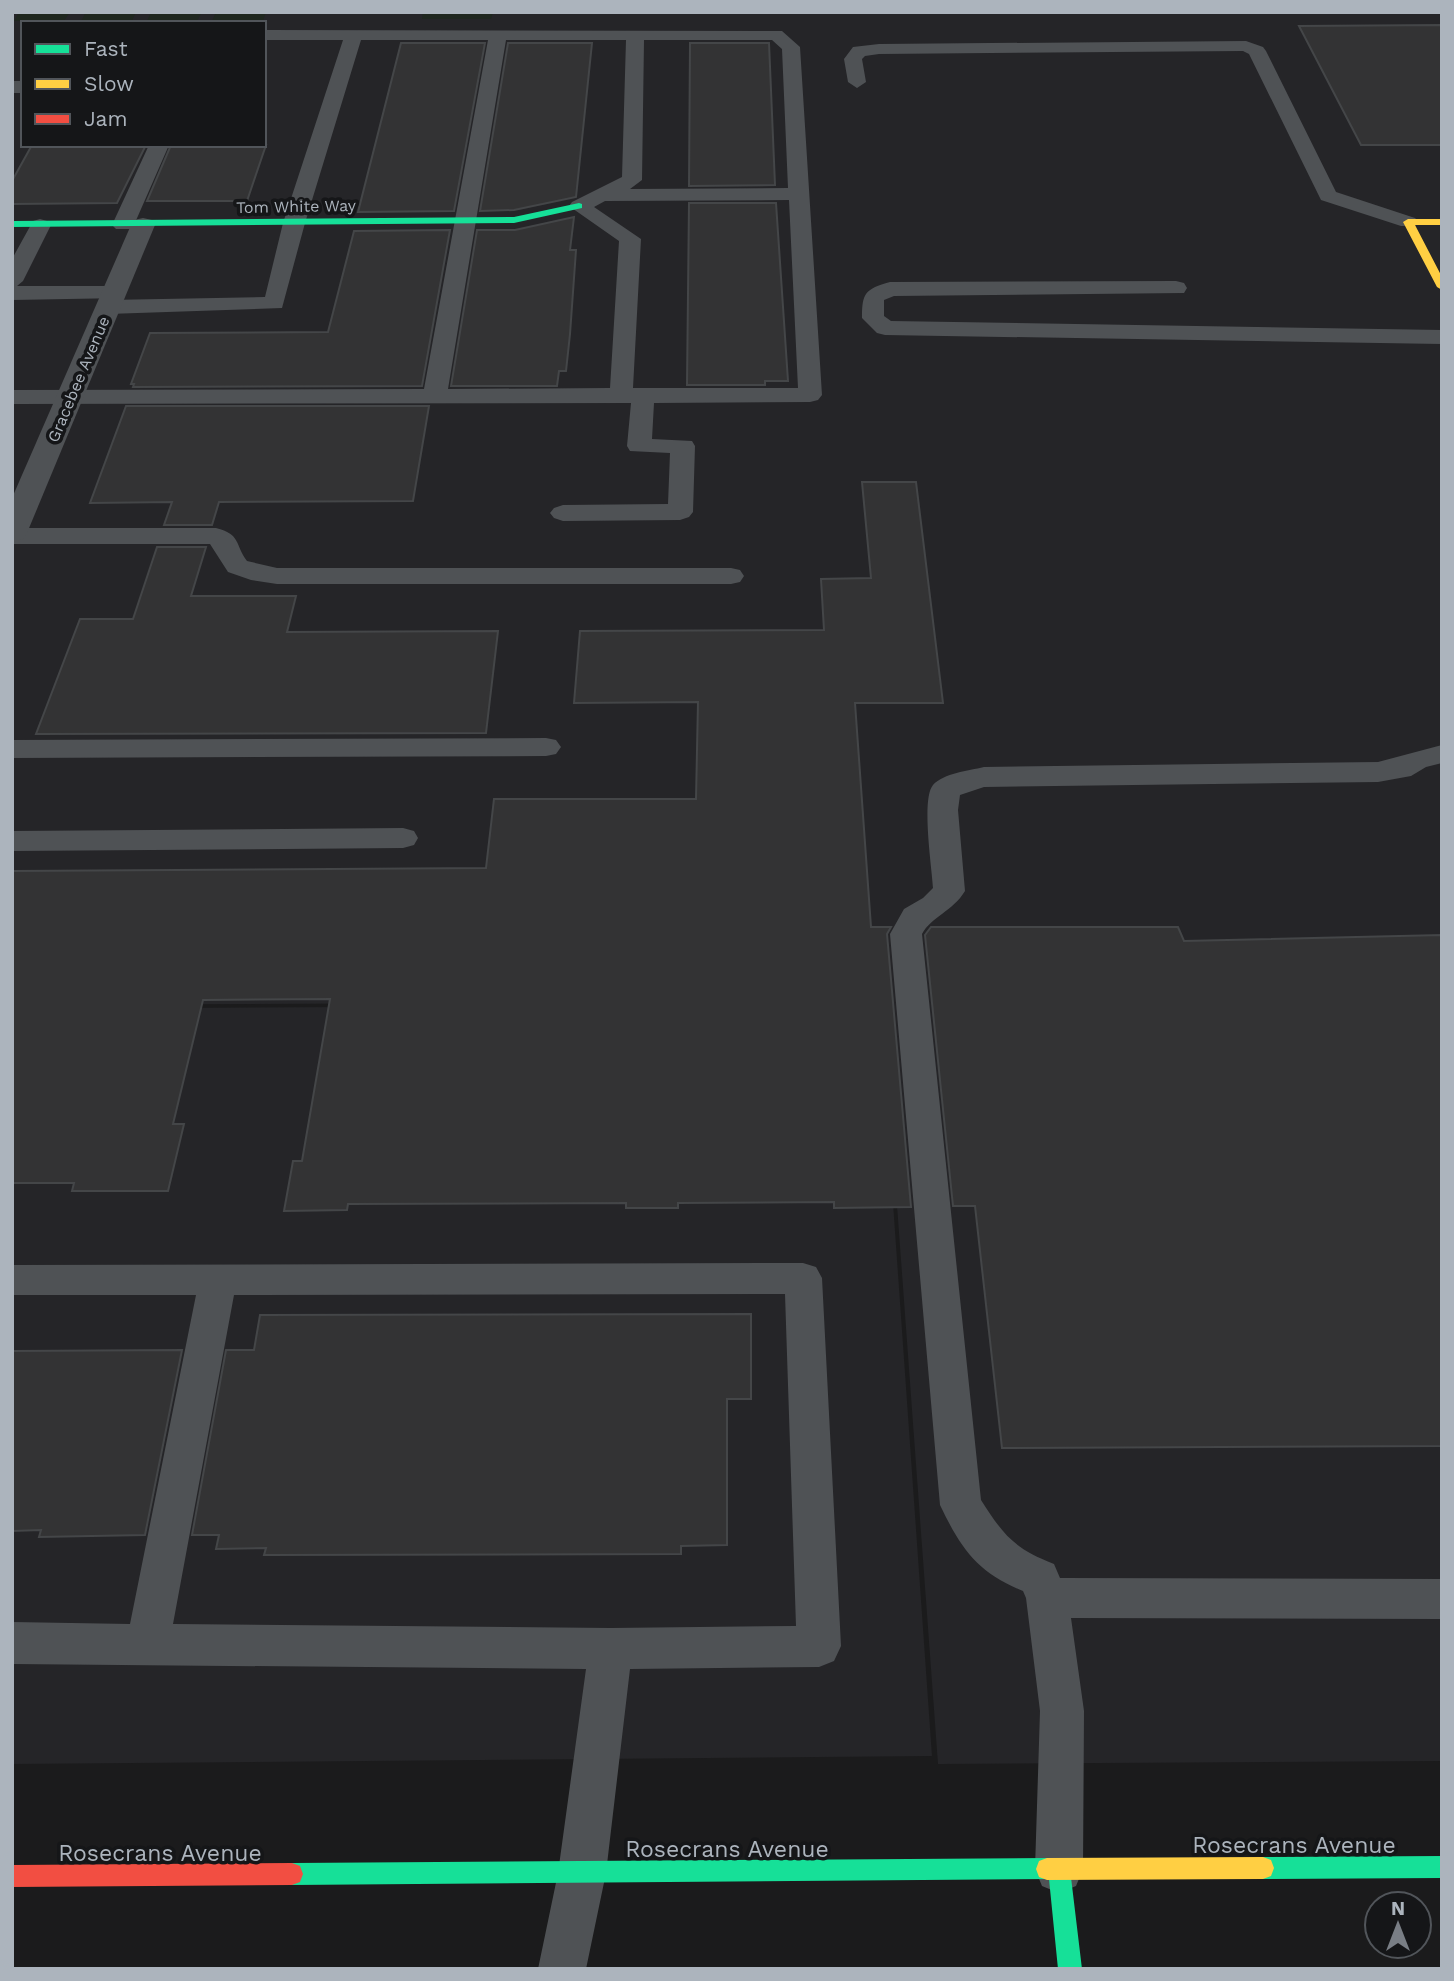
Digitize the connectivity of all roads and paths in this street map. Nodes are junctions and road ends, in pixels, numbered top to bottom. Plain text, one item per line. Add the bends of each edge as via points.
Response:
1 (266, 35) edge
2 (354, 35) junction
3 (498, 35) junction
4 (635, 35) junction
5 (858, 82) dead end
6 (158, 147) edge
7 (798, 194) junction
8 (602, 195) junction
9 (579, 206) junction
10 (466, 221) junction
11 (1408, 222) junction
12 (1442, 222) edge
13 (294, 223) junction
14 (12, 225) edge
15 (40, 225) junction
16 (133, 225) junction
17 (12, 281) edge
18 (1442, 287) edge
19 (1176, 288) dead end
20 (12, 293) edge
21 (111, 300) junction
22 (1442, 337) edge
23 (435, 396) junction
24 (632, 396) junction
25 (12, 397) edge
26 (70, 397) junction
27 (563, 513) dead end
28 (12, 535) edge
29 (732, 576) dead end
30 (547, 747) dead end
31 (12, 749) edge
32 (1442, 754) edge
33 (403, 838) dead end
34 (12, 841) edge
35 (12, 1280) edge
36 (218, 1280) junction
37 (1047, 1598) junction
38 (1442, 1599) edge
39 (12, 1643) edge
40 (147, 1645) junction
41 (611, 1649) junction
42 (1442, 1867) edge
43 (1059, 1869) junction
44 (582, 1873) junction
45 (12, 1877) edge
46 (562, 1969) edge
47 (1070, 1969) edge

1 - 2 lane
2 - 3 lane
2 - 13 lane
3 - 4 lane
3 - 10 lane
4 - 7 lane via 776,35 790,47
4 - 8 lane via 632,180
5 - 11 lane via 853,59 859,51 879,48 1247,46 1257,51 1328,196
6 - 16 lane
7 - 8 lane
7 - 24 lane via 810,395
8 - 9 lane
9 - 10 street, Tom White Way via 514,220
9 - 24 lane via 630,239
10 - 13 street, Tom White Way
10 - 23 lane
11 - 12 street
11 - 18 street
13 - 16 street, Tom White Way
13 - 21 lane via 274,303
14 - 15 street, Tom White Way
15 - 16 street, Tom White Way
15 - 17 lane
16 - 21 street, Gracebee Avenue
19 - 22 lane via 890,289 873,297 873,318 885,328
20 - 21 lane
21 - 26 street, Gracebee Avenue
23 - 24 lane
23 - 26 lane
24 - 27 lane via 639,446 683,446 680,512
25 - 26 lane
26 - 28 street, Gracebee Avenue
28 - 29 lane via 216,536 226,544 234,566 277,576
30 - 31 lane
32 - 37 lane via 1378,772 984,777 945,790 949,891 915,917 906,934 961,1505 986,1544 1010,1566 1039,1578
33 - 34 lane
35 - 36 lane
36 - 40 lane
36 - 41 lane via 803,1278 819,1646
37 - 38 lane
37 - 43 lane via 1062,1711
39 - 40 lane
40 - 41 lane
41 - 44 lane
42 - 43 street, Rosecrans Avenue
43 - 44 street, Rosecrans Avenue
43 - 47 street
44 - 45 street, Rosecrans Avenue
44 - 46 lane

